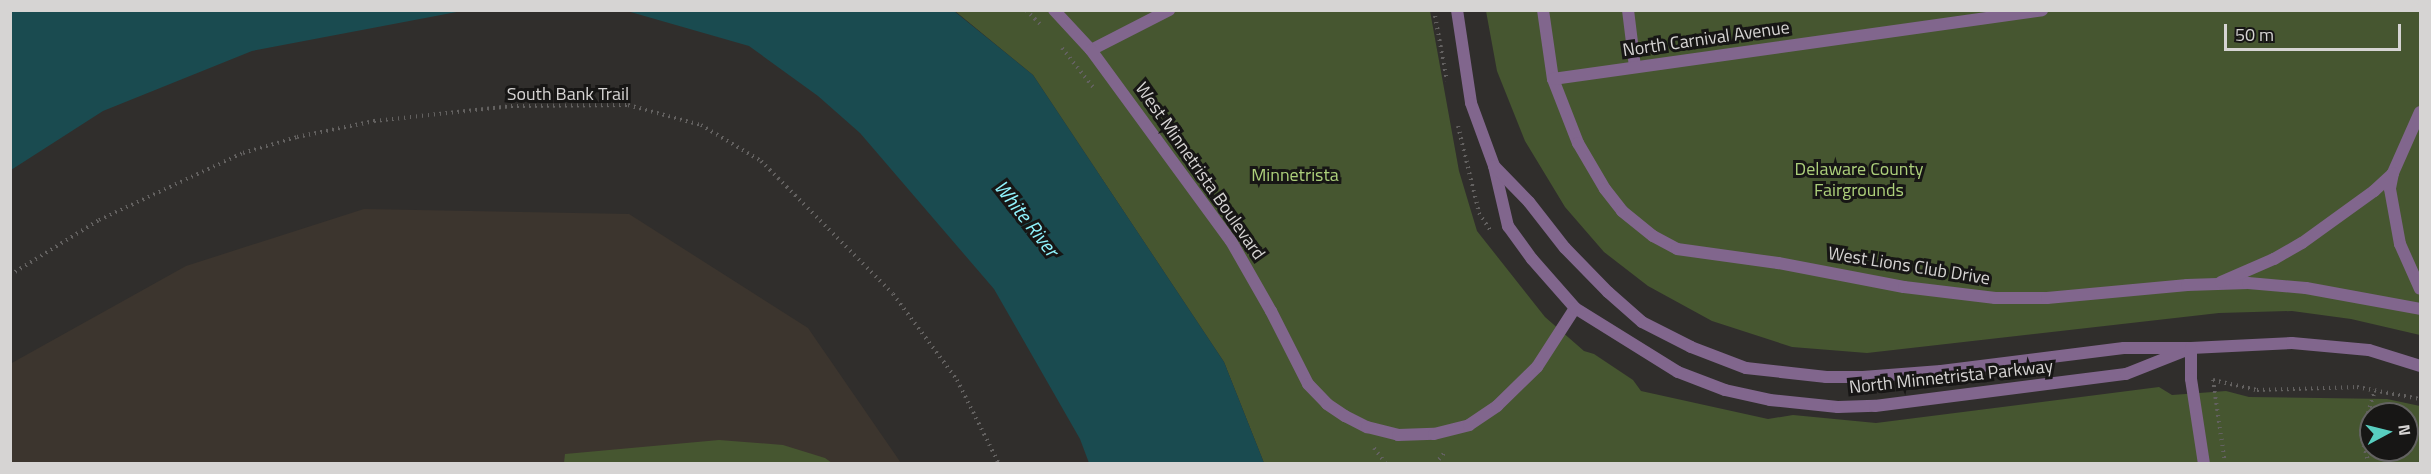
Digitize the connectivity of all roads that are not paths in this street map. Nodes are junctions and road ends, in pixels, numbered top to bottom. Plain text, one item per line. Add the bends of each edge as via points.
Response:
1 (1054, 10) edge
2 (1169, 10) edge
3 (1457, 10) edge
4 (1543, 10) edge
5 (1628, 10) edge
6 (2042, 10) edge
7 (1091, 50) junction
8 (1635, 67) junction
9 (1553, 79) junction
10 (2421, 112) edge
11 (1494, 166) junction
12 (2393, 173) junction
13 (2214, 284) junction
14 (2421, 289) edge
15 (1575, 308) junction
16 (2421, 309) edge
17 (2191, 348) junction
18 (2421, 366) edge
19 (2204, 464) edge

1 - 7 street, West Minnetrista Boulevard
2 - 7 street
3 - 11 street, North Minnetrista Parkway via 1471,103
4 - 9 street, West Lions Club Drive
5 - 8 street
6 - 8 street, North Carnival Avenue
7 - 15 street, West Minnetrista Boulevard via 1231,241 1308,384 1345,416 1366,427 1398,435 1434,434 1469,425 1497,406 1531,374
8 - 9 street, North Carnival Avenue
9 - 13 street, West Lions Club Drive via 1578,142 1605,189 1641,228 1677,249 1995,298 2047,298
10 - 12 street
11 - 15 street, North Minnetrista Parkway via 1508,226
11 - 17 street, North Minnetrista Parkway via 1565,248 1642,322 1690,347 1746,368 1863,377 2124,348
12 - 13 street via 2302,243 2274,260
12 - 14 street via 2391,199 2400,244
13 - 16 street, West Lions Club Drive via 2280,285
15 - 17 street, North Minnetrista Parkway via 1678,372 1725,390 1770,400 1838,407 1944,399 2126,374
17 - 18 street, North Minnetrista Parkway via 2334,345
17 - 19 street via 2191,379

